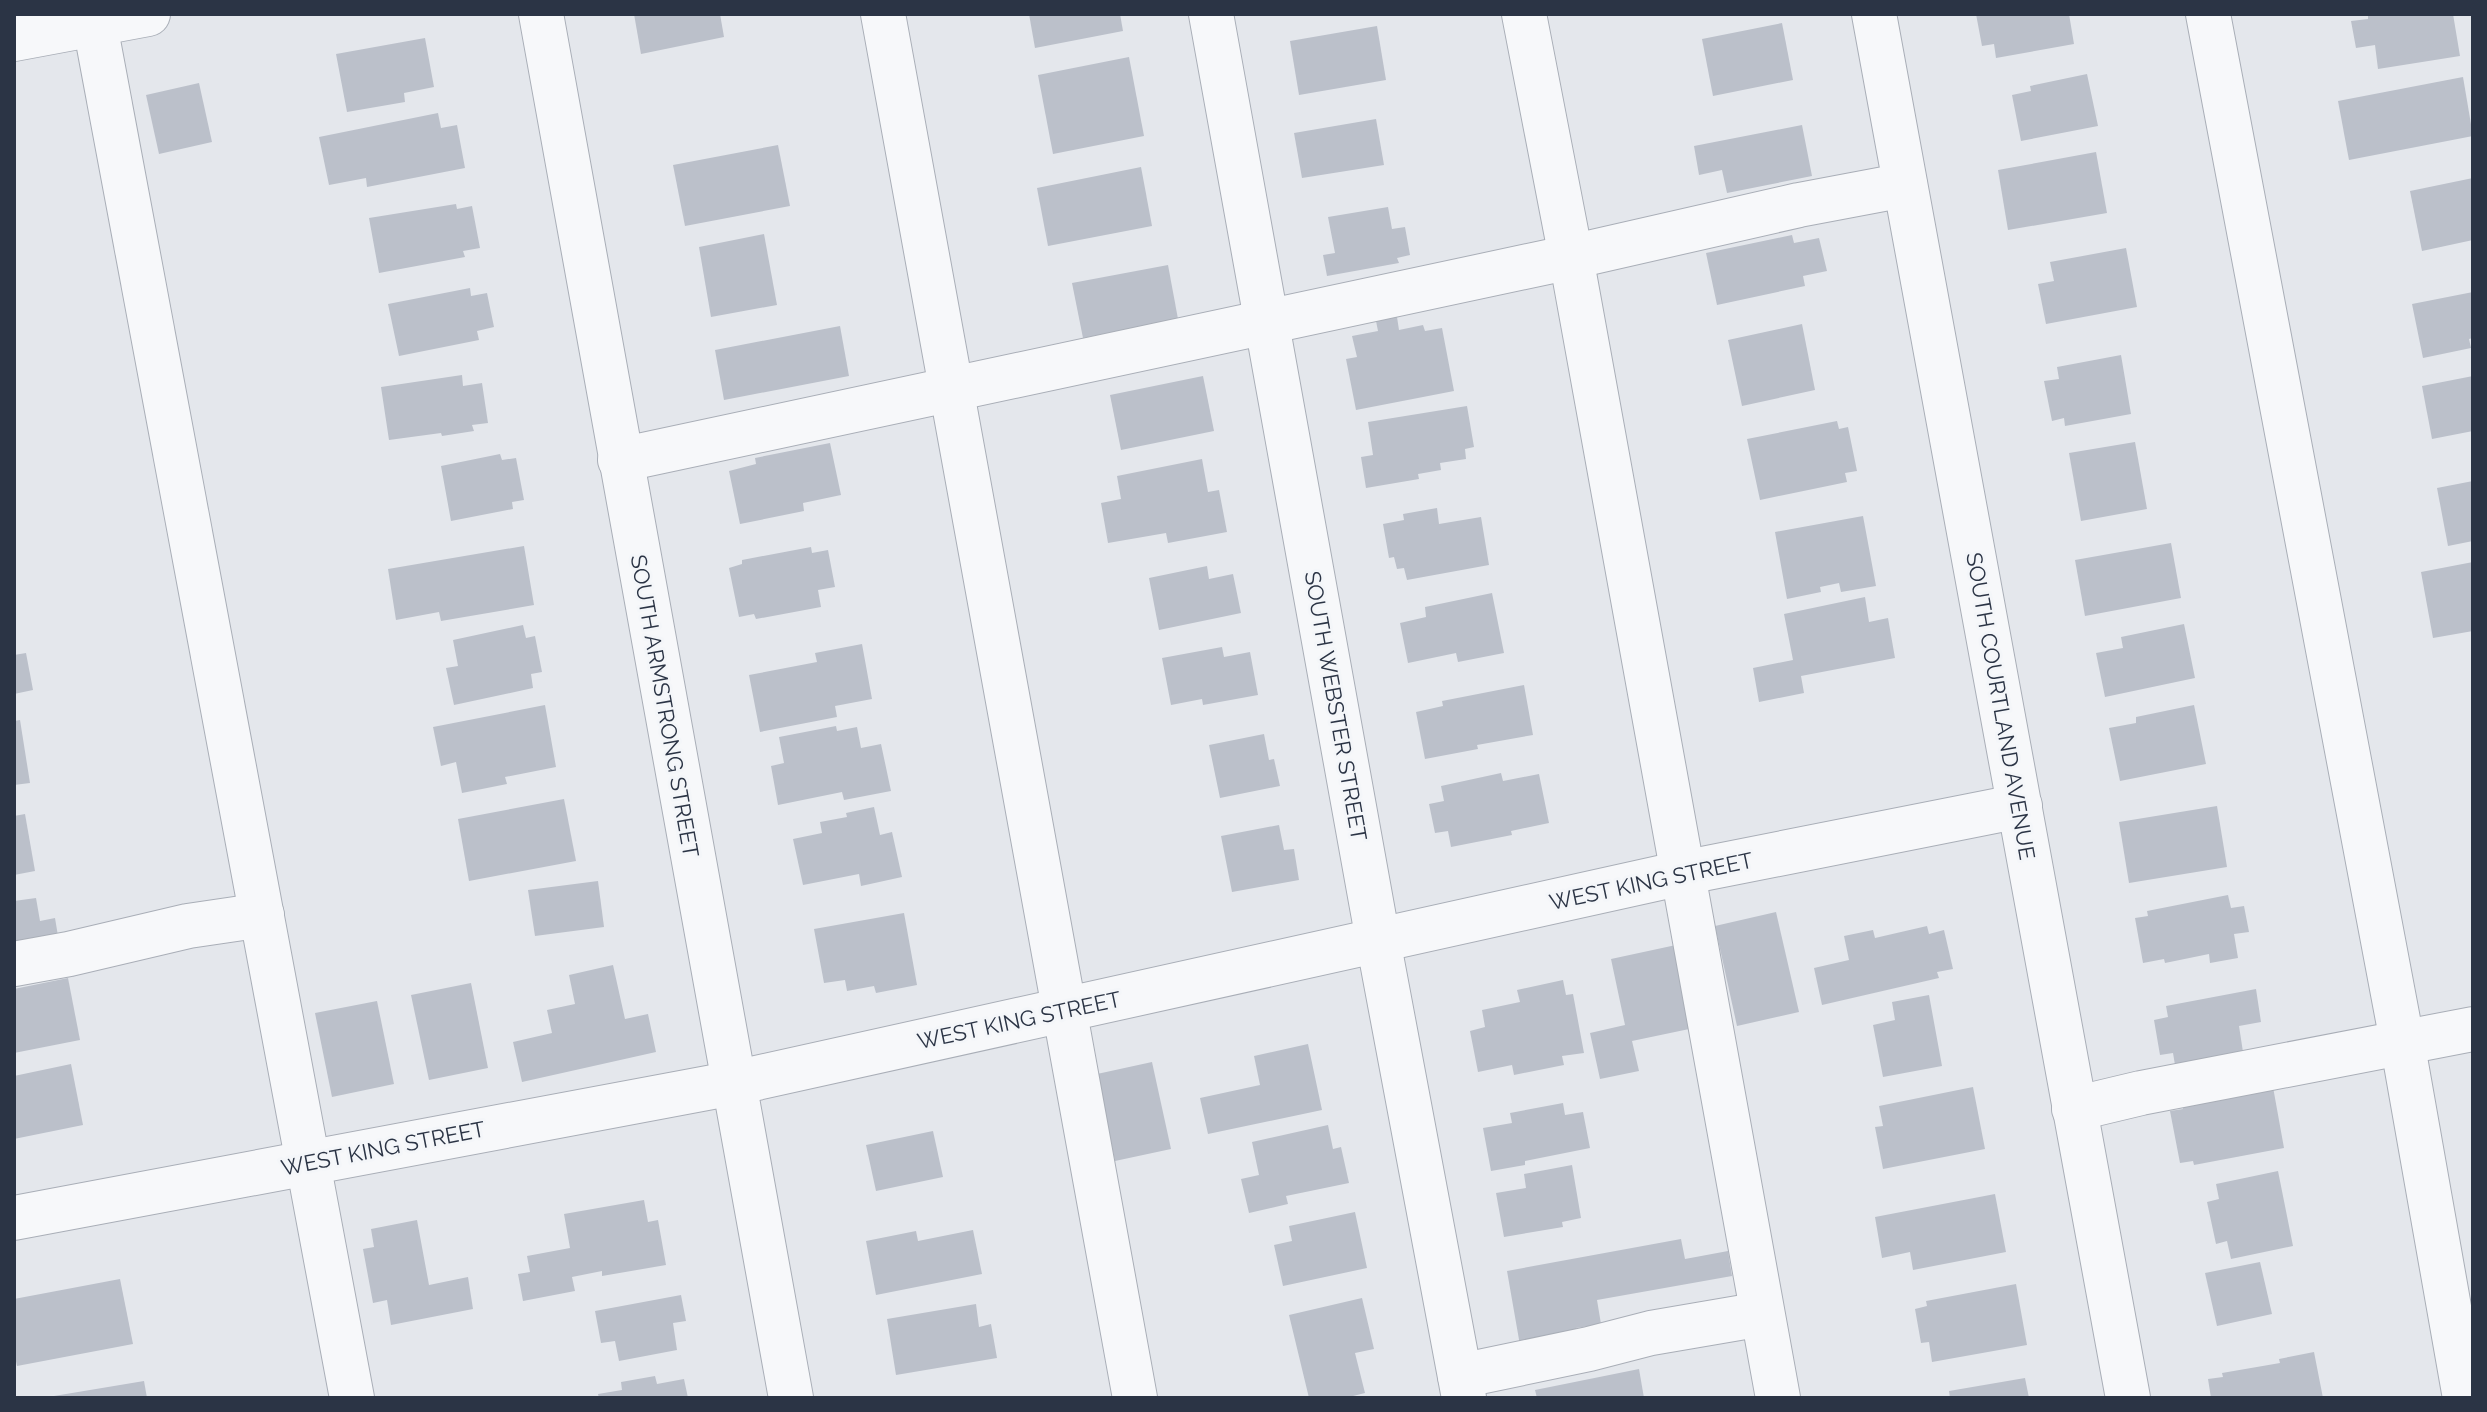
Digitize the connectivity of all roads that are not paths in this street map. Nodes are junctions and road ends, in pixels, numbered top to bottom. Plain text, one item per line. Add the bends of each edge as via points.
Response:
1 (148, 14) edge
2 (541, 14) edge
3 (883, 14) edge
4 (1211, 14) edge
5 (1524, 14) edge
6 (1874, 14) edge
7 (2208, 14) edge
8 (95, 25) junction
9 (14, 39) edge
10 (1905, 185) junction
11 (1571, 257) junction
12 (1266, 321) junction
13 (952, 389) junction
14 (620, 460) junction
15 (2020, 806) junction
16 (1682, 873) junction
17 (262, 915) junction
18 (1378, 940) junction
19 (14, 964) edge
20 (1064, 1010) junction
21 (2473, 1029) edge
22 (2402, 1041) junction
23 (734, 1083) junction
24 (2074, 1109) junction
25 (309, 1161) junction
26 (14, 1218) edge
27 (1762, 1314) junction
28 (1462, 1387) edge
29 (352, 1398) edge
30 (791, 1398) edge
31 (1135, 1398) edge
32 (1778, 1398) edge
33 (2128, 1398) edge
34 (2465, 1398) edge

1 - 8 street
2 - 14 street, SOUTH ARMSTRONG STREET
3 - 13 street
4 - 12 street, SOUTH WEBSTER STREET
5 - 11 street
6 - 10 street, SOUTH COURTLAND AVENUE
7 - 22 street
8 - 9 street
8 - 17 street
10 - 11 street
10 - 15 street, SOUTH COURTLAND AVENUE
11 - 12 street
11 - 16 street
12 - 13 street
12 - 18 street, SOUTH WEBSTER STREET
13 - 14 street
13 - 20 street
14 - 23 street, SOUTH ARMSTRONG STREET
15 - 16 street, WEST KING STREET
15 - 24 street, SOUTH COURTLAND AVENUE
16 - 18 street, WEST KING STREET
16 - 27 street
17 - 19 street
17 - 25 street
18 - 20 street, WEST KING STREET
18 - 28 street, SOUTH WEBSTER STREET
20 - 23 street, WEST KING STREET
20 - 31 street
21 - 22 street
22 - 24 street
22 - 34 street
23 - 25 street, WEST KING STREET
23 - 30 street, SOUTH ARMSTRONG STREET
24 - 33 street, SOUTH COURTLAND AVENUE
25 - 26 street, WEST KING STREET
25 - 29 street
27 - 28 street via 1651,1333
27 - 32 street

